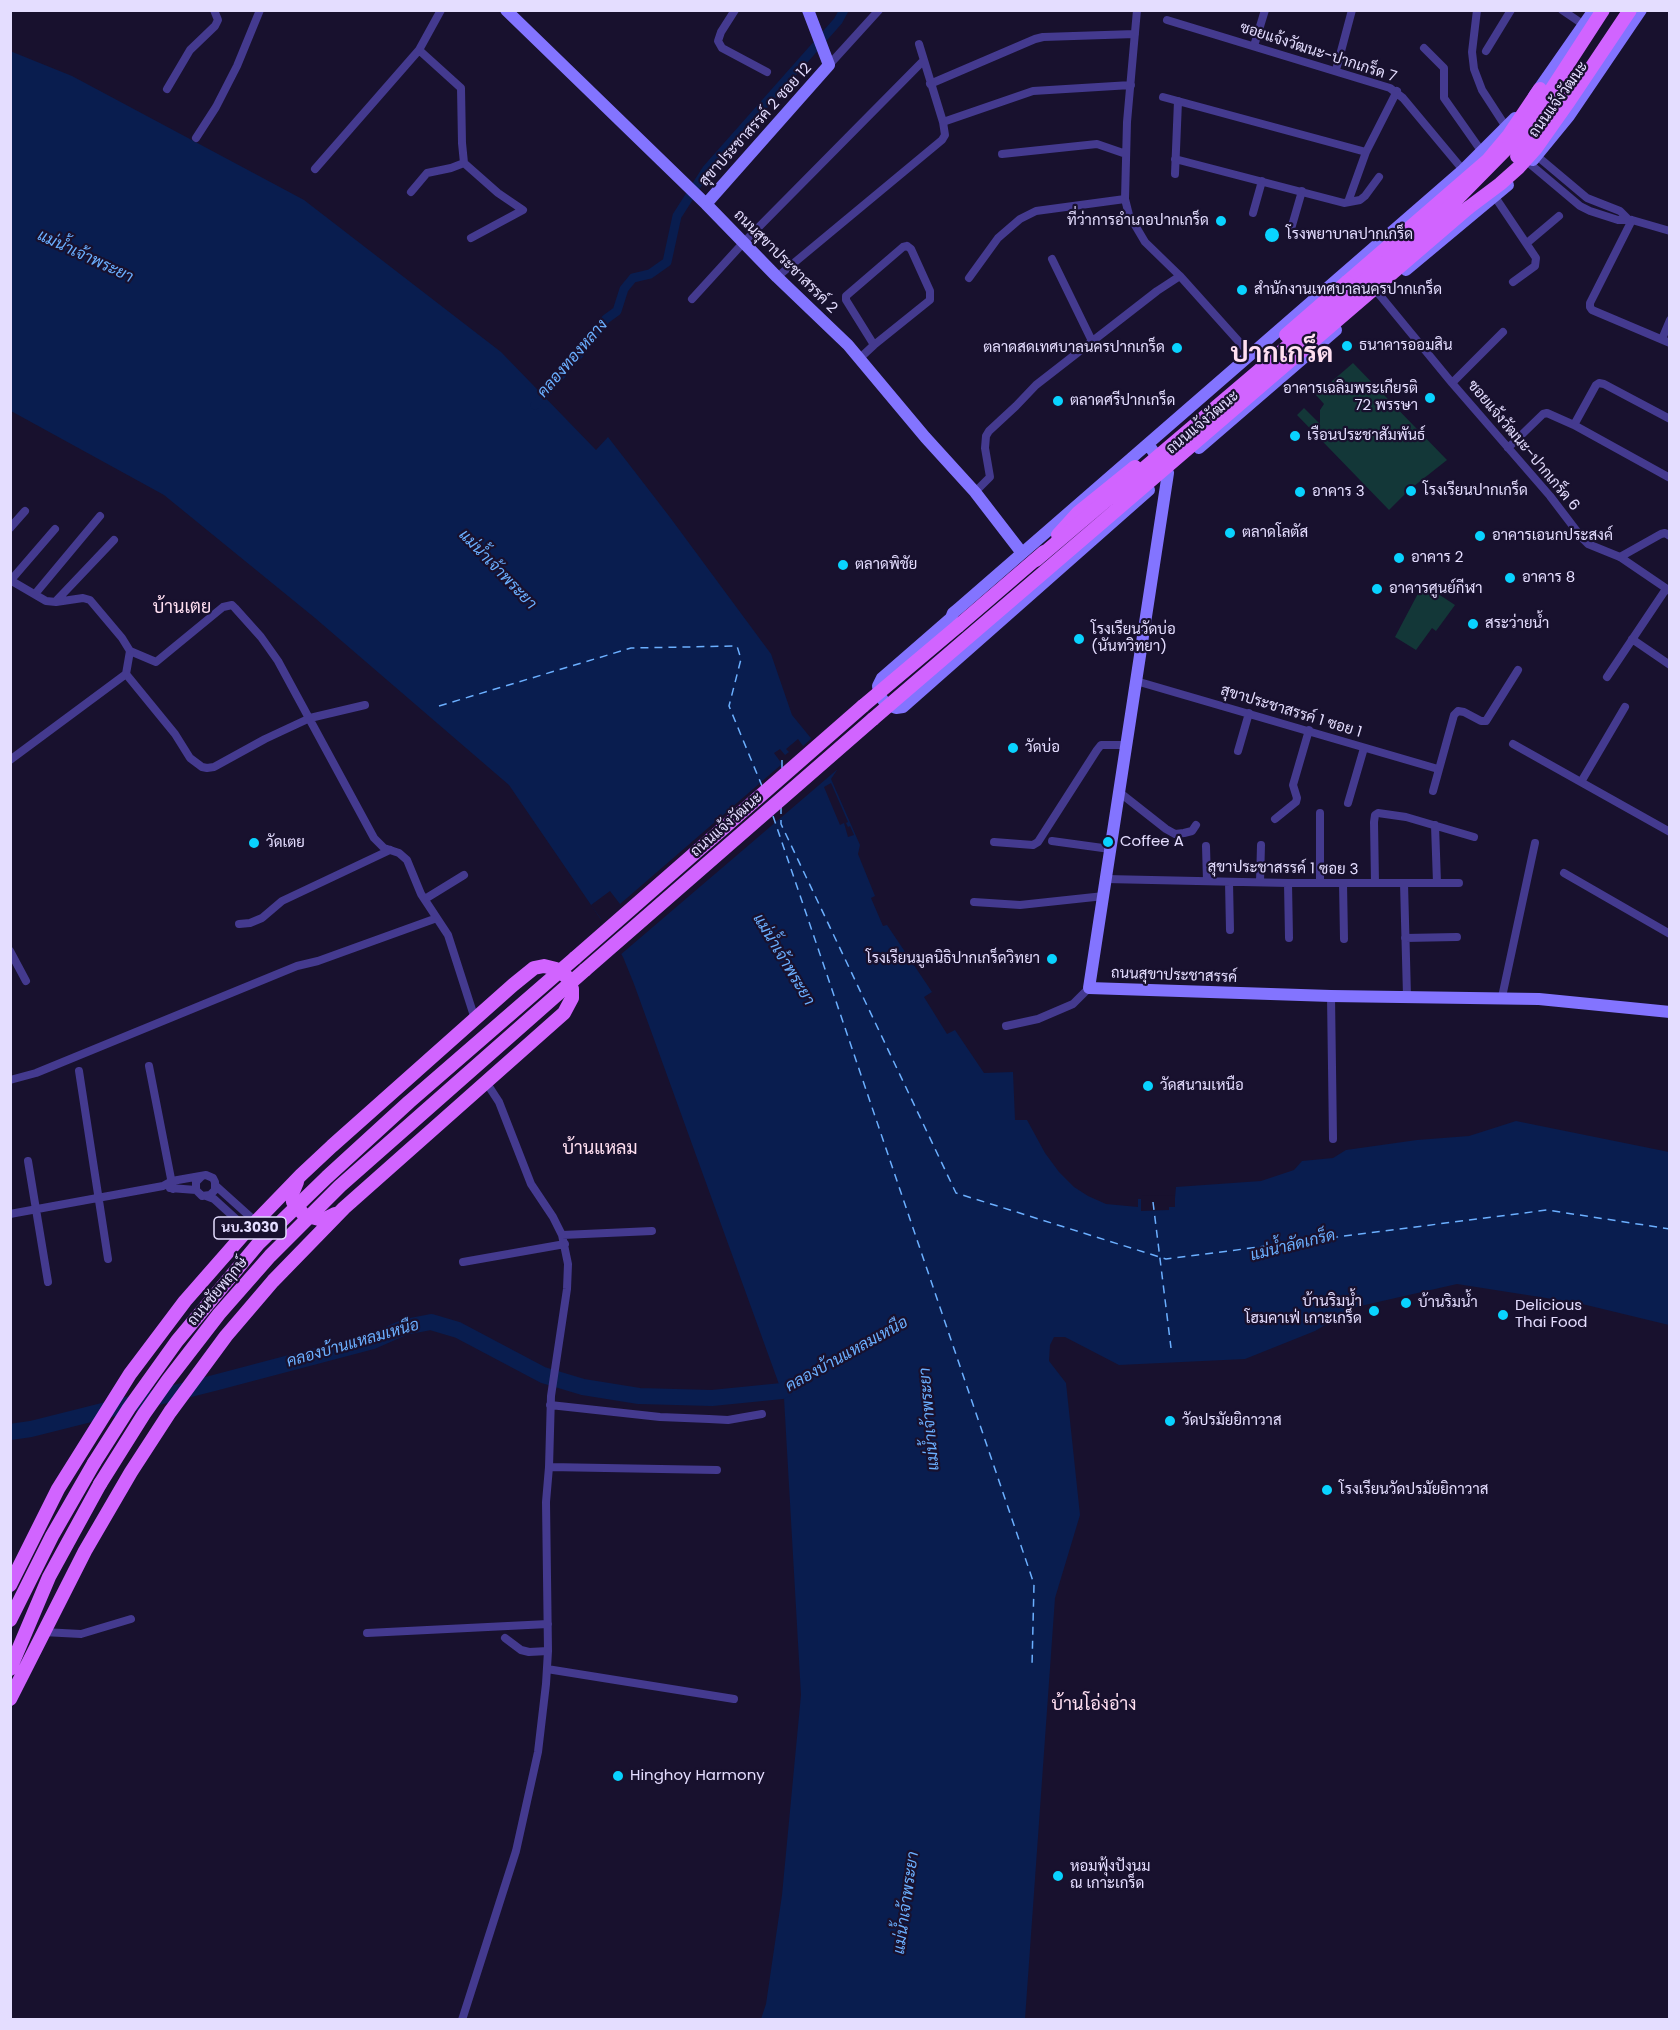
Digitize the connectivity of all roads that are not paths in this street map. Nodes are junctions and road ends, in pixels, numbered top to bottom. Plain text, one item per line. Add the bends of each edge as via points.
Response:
1 (214, 10) edge
2 (260, 10) edge
3 (441, 10) edge
4 (506, 10) edge
5 (735, 10) edge
6 (808, 10) edge
7 (879, 10) edge
8 (1137, 10) edge
9 (1265, 10) edge
10 (1352, 10) edge
11 (1477, 10) edge
12 (1511, 10) edge
13 (1562, 10) edge
14 (1594, 10) edge
15 (1603, 10) edge
16 (1619, 10) edge
17 (1630, 10) edge
18 (1641, 10) edge
19 (1167, 20) dead end
20 (1584, 25) junction
21 (1135, 34) junction
22 (919, 44) dead end
23 (1254, 46) junction
24 (1424, 48) dead end
25 (419, 50) junction
26 (1486, 51) dead end
27 (923, 61) junction
28 (829, 65) junction
29 (1336, 70) junction
30 (767, 72) dead end
31 (930, 84) junction
32 (1131, 86) junction
33 (167, 89) dead end
34 (1540, 89) junction
35 (1397, 91) junction
36 (1162, 97) dead end
37 (1178, 102) junction
38 (943, 122) junction
39 (1506, 127) junction
40 (196, 138) dead end
41 (1365, 152) junction
42 (1482, 152) junction
43 (1002, 154) dead end
44 (1126, 154) junction
45 (1175, 159) junction
46 (1534, 160) junction
47 (464, 162) junction
48 (315, 170) dead end
49 (1463, 170) junction
50 (1175, 174) dead end
51 (1379, 177) dead end
52 (1262, 181) junction
53 (1302, 191) junction
54 (411, 192) dead end
55 (1495, 197) junction
56 (1125, 199) junction
57 (702, 200) junction
58 (1348, 202) junction
59 (1468, 208) junction
60 (1253, 213) dead end
61 (1559, 216) dead end
62 (1630, 219) junction
63 (1291, 229) dead end
64 (1670, 231) edge
65 (471, 238) dead end
66 (744, 242) junction
67 (1527, 243) junction
68 (1052, 259) dead end
69 (1179, 276) junction
70 (777, 278) junction
71 (969, 278) dead end
72 (1513, 282) dead end
73 (1378, 293) junction
74 (692, 299) dead end
75 (1670, 320) edge
76 (1503, 333) dead end
77 (1092, 341) junction
78 (1666, 341) edge
79 (874, 345) junction
80 (1250, 354) junction
81 (860, 358) junction
82 (1452, 383) junction
83 (1670, 419) edge
84 (1574, 425) junction
85 (1148, 444) junction
86 (1508, 447) junction
87 (1168, 473) junction
88 (1670, 478) edge
89 (975, 492) junction
90 (25, 511) dead end
91 (100, 516) dead end
92 (10, 528) edge
93 (55, 530) dead end
94 (1670, 536) edge
95 (114, 540) dead end
96 (1022, 553) junction
97 (1620, 557) junction
98 (1036, 560) junction
99 (11, 580) edge
100 (1668, 590) edge
101 (35, 594) junction
102 (56, 602) junction
103 (951, 618) junction
104 (1632, 639) junction
105 (973, 644) junction
106 (130, 651) junction
107 (1670, 665) edge
108 (1518, 670) dead end
109 (126, 674) junction
110 (1607, 676) dead end
111 (1136, 681) junction
112 (365, 705) dead end
113 (1625, 707) dead end
114 (1249, 713) junction
115 (310, 718) junction
116 (1309, 730) junction
117 (1513, 744) dead end
118 (1126, 745) junction
119 (1364, 748) junction
120 (1238, 751) dead end
121 (10, 760) edge
122 (1438, 769) junction
123 (1581, 782) junction
124 (1433, 791) dead end
125 (1119, 792) junction
126 (1348, 803) dead end
127 (1320, 813) dead end
128 (1275, 819) dead end
129 (1196, 825) dead end
130 (1435, 825) junction
131 (1670, 832) edge
132 (1474, 837) dead end
133 (1052, 840) dead end
134 (994, 842) dead end
135 (1535, 843) dead end
136 (1262, 845) dead end
137 (1206, 846) dead end
138 (1110, 849) junction
139 (390, 850) junction
140 (1564, 873) dead end
141 (464, 874) dead end
142 (1106, 879) junction
143 (1207, 881) junction
144 (1229, 882) junction
145 (1260, 882) junction
146 (1320, 882) junction
147 (1288, 883) junction
148 (1343, 883) junction
149 (1375, 883) junction
150 (1404, 883) junction
151 (1437, 883) junction
152 (1459, 883) dead end
153 (1104, 896) junction
154 (425, 899) junction
155 (974, 902) dead end
156 (437, 918) junction
157 (239, 924) dead end
158 (1230, 930) dead end
159 (1670, 934) edge
160 (1457, 937) dead end
161 (1289, 938) dead end
162 (1406, 938) junction
163 (1344, 939) dead end
164 (10, 951) edge
165 (575, 958) joint
166 (585, 970) joint
167 (26, 981) dead end
168 (1089, 988) junction
169 (1331, 996) junction
170 (1407, 996) junction
171 (1502, 997) junction
172 (1670, 1012) edge
173 (475, 1019) junction
174 (1006, 1026) dead end
175 (148, 1066) dead end
176 (79, 1071) dead end
177 (10, 1080) edge
178 (486, 1082) junction
179 (1333, 1139) dead end
180 (28, 1161) dead end
181 (301, 1175) junction
182 (202, 1176) junction
183 (169, 1186) junction
184 (216, 1186) junction
185 (196, 1190) junction
186 (206, 1196) junction
187 (100, 1197) junction
188 (344, 1208) junction
189 (36, 1209) junction
190 (10, 1214) edge
191 (252, 1226) junction
192 (652, 1231) dead end
193 (562, 1235) junction
194 (565, 1244) junction
195 (108, 1259) dead end
196 (463, 1262) dead end
197 (48, 1282) dead end
198 (550, 1401) junction
199 (762, 1414) dead end
200 (549, 1467) junction
201 (717, 1470) dead end
202 (10, 1585) edge
203 (131, 1619) dead end
204 (10, 1620) edge
205 (548, 1624) junction
206 (43, 1633) junction
207 (367, 1633) dead end
208 (505, 1638) dead end
209 (548, 1651) junction
210 (10, 1669) edge
211 (547, 1669) junction
212 (10, 1699) edge
213 (734, 1699) dead end
214 (462, 2019) edge

1 - 33 street via 218,20 215,26 190,50
2 - 40 street via 237,66
3 - 25 street
4 - 57 main road, ถนนสุขาประชาสรรค์ 2
5 - 30 street via 718,41 722,48
6 - 28 main road
7 - 28 street
8 - 21 street
9 - 23 street
10 - 29 street
11 - 39 street via 1474,69 1482,90
12 - 26 street
13 - 20 street
14 - 20 main road, ถนนแจ้งวัฒนะ
15 - 98 main road, ถนนแจ้งวัฒนะ, bridge via 1512,143 1452,204
16 - 59 main road, ถนนแจ้งวัฒนะ via 1522,150
17 - 59 main road via 1536,148 1500,184
18 - 46 main road, ถนนแจ้งวัฒนะ
19 - 23 street, ซอยแจ้งวัฒนะ-ปากเกร็ด 7
20 - 34 main road, ถนนแจ้งวัฒนะ
21 - 31 street via 1035,39
21 - 32 street
22 - 27 street
23 - 29 street, ซอยแจ้งวัฒนะ-ปากเกร็ด 7
24 - 42 street via 1444,68 1444,98
25 - 47 street via 461,88
25 - 48 street
27 - 31 street
27 - 66 street
28 - 57 main road, สุขาประชาสรรค์ 2 ซอย 12
29 - 35 street, ซอยแจ้งวัฒนะ-ปากเกร็ด 7
31 - 38 street
32 - 38 street via 1033,91
32 - 44 street
34 - 39 main road, ถนนแจ้งวัฒนะ
34 - 98 main road, bridge via 1488,160 1078,513
35 - 41 street
35 - 49 street, ซอยแจ้งวัฒนะ-ปากเกร็ด 7
36 - 37 street
37 - 41 street
37 - 45 street
38 - 70 street via 942,140
39 - 42 main road, ถนนแจ้งวัฒนะ
41 - 58 street
42 - 49 main road, ถนนแจ้งวัฒนะ
43 - 44 street via 1097,144
44 - 56 street
45 - 50 street
45 - 52 street
46 - 55 main road, ถนนแจ้งวัฒนะ
46 - 62 street via 1587,198
47 - 54 street via 427,173
47 - 65 street via 523,210
49 - 80 main road, ถนนแจ้งวัฒนะ
51 - 58 street via 1365,196
52 - 53 street
52 - 60 street
53 - 58 street
53 - 63 street
55 - 67 street
55 - 73 main road, ถนนแจ้งวัฒนะ
56 - 69 street via 1129,215 1145,242
56 - 71 street via 1036,211 1020,219 998,238
57 - 66 main road, ถนนสุขาประชาสรรค์ 2
59 - 166 main road, ถนนแจ้งวัฒนะ, bridge
61 - 67 street
62 - 64 street
62 - 78 street via 1590,308
66 - 70 main road, ถนนสุขาประชาสรรค์ 2
66 - 74 street
67 - 72 street via 1536,264
68 - 77 street
69 - 77 street
69 - 80 street
70 - 81 main road, ถนนสุขาประชาสรรค์ 2
73 - 82 street, ซอยแจ้งวัฒนะ-ปากเกร็ด 6
73 - 87 main road, ถนนแจ้งวัฒนะ
75 - 78 street
76 - 82 street
77 - 89 street via 1036,385 989,431 985,448 990,477
79 - 79 street via 930,300 930,291 908,246 846,296
79 - 81 street
80 - 85 main road, ถนนแจ้งวัฒนะ
81 - 89 main road, ถนนสุขาประชาสรรค์ 2
82 - 86 street, ซอยแจ้งวัฒนะ-ปากเกร็ด 6
83 - 84 street via 1599,383
84 - 86 street via 1543,414
84 - 88 street
85 - 87 main road
85 - 96 main road, ถนนแจ้งวัฒนะ
86 - 97 street, ซอยแจ้งวัฒนะ-ปากเกร็ด 6 via 1588,544
87 - 105 main road, ถนนแจ้งวัฒนะ
87 - 111 main road, ถนนสุขาประชาสรรค์
89 - 96 main road, ถนนสุขาประชาสรรค์ 2
90 - 92 street
91 - 101 street
93 - 99 street
94 - 97 street via 1661,534
95 - 102 street
96 - 103 main road, ถนนแจ้งวัฒนะ
97 - 100 street, ซอยแจ้งวัฒนะ-ปากเกร็ด 6
98 - 165 main road, ถนนแจ้งวัฒนะ, bridge
99 - 101 street
100 - 104 street
101 - 102 street
102 - 106 street via 90,600
103 - 105 main road via 963,637
103 - 105 main road, ถนนแจ้งวัฒนะ via 882,678 878,686 886,704 903,707
104 - 107 street
104 - 110 street
106 - 109 street
106 - 115 street via 156,662 218,610 231,605 278,661
108 - 122 street via 1486,721 1464,712 1454,715
109 - 115 street via 190,758 202,767 214,767
109 - 121 street
111 - 114 street, สุขาประชาสรรค์ 1 ซอย 1
111 - 118 main road, ถนนสุขาประชาสรรค์
112 - 115 street
113 - 123 street
114 - 116 street, สุขาประชาสรรค์ 1 ซอย 1
114 - 120 street
115 - 139 street via 374,838
116 - 119 street, สุขาประชาสรรค์ 1 ซอย 1
116 - 128 street via 1293,785 1296,802
117 - 123 street
118 - 125 main road, ถนนสุขาประชาสรรค์
118 - 134 street via 1101,746 1097,750 1038,843
119 - 122 street, สุขาประชาสรรค์ 1 ซอย 1
119 - 126 street
122 - 124 street
123 - 131 street
125 - 129 street via 1175,834 1192,831
125 - 138 main road, ถนนสุขาประชาสรรค์
127 - 146 street
130 - 132 street
130 - 149 street via 1382,813 1375,815
130 - 151 street
133 - 138 street
135 - 171 street
136 - 145 street
137 - 143 street
138 - 142 main road, ถนนสุขาประชาสรรค์
139 - 154 street via 407,860
139 - 157 street via 288,897 262,918
140 - 159 street
141 - 154 street
142 - 143 street, สุขาประชาสรรค์ 1 ซอย 3
142 - 153 main road, ถนนสุขาประชาสรรค์
143 - 144 street, สุขาประชาสรรค์ 1 ซอย 3
144 - 145 street, สุขาประชาสรรค์ 1 ซอย 3
144 - 158 street
145 - 147 street, สุขาประชาสรรค์ 1 ซอย 3
146 - 147 street, สุขาประชาสรรค์ 1 ซอย 3
146 - 148 street, สุขาประชาสรรค์ 1 ซอย 3
147 - 161 street
148 - 149 street, สุขาประชาสรรค์ 1 ซอย 3
148 - 163 street
149 - 150 street, สุขาประชาสรรค์ 1 ซอย 3
150 - 151 street, สุขาประชาสรรค์ 1 ซอย 3
150 - 162 street
151 - 152 street, สุขาประชาสรรค์ 1 ซอย 3
153 - 155 street via 1020,905
153 - 168 main road, ถนนสุขาประชาสรรค์
154 - 156 street
156 - 173 street via 450,942
156 - 177 street via 297,966 36,1073
160 - 162 street
162 - 170 street
164 - 167 street
165 - 204 main road, ถนนชัยพฤกษ์, bridge via 376,1132 258,1244 135,1398 52,1536
166 - 210 main road, ถนนชัยพฤกษ์, bridge via 340,1186 219,1314 144,1414 100,1484 49,1577
168 - 169 main road, ถนนสุขาประชาสรรค์
168 - 174 street via 1073,1004 1038,1019
169 - 170 main road, ถนนสุขาประชาสรรค์
169 - 179 street
170 - 171 main road, ถนนสุขาประชาสรรค์
171 - 172 main road, ถนนสุขาประชาสรรค์
173 - 178 main road, ถนนชัยพฤกษ์ / นบ.3030 via 534,968 556,969 567,977 572,989 564,1013
173 - 181 main road, ถนนชัยพฤกษ์ / นบ.3030
175 - 183 street
176 - 187 street
178 - 188 main road, ถนนชัยพฤกษ์ / นบ.3030
178 - 193 street via 500,1102 531,1184
180 - 189 street
181 - 188 main road via 292,1194 303,1215 327,1218
181 - 191 main road, ถนนชัยพฤกษ์ / นบ.3030
182 - 183 street
182 - 184 street via 213,1178
182 - 185 street via 196,1182
183 - 185 street
183 - 187 street
184 - 186 street
184 - 191 street
185 - 186 street
186 - 191 street
187 - 189 street
187 - 195 street
188 - 206 main road, ถนนชัยพฤกษ์ / นบ.3030 via 232,1328 175,1406 85,1551
189 - 190 street
189 - 197 street
191 - 202 main road, ถนนชัยพฤกษ์ / นบ.3030 via 185,1301 130,1374 58,1489
192 - 193 street
193 - 194 street
194 - 196 street
194 - 198 street via 567,1289
198 - 199 street via 688,1419 728,1420
198 - 200 street
200 - 201 street
200 - 205 street
203 - 206 street via 81,1634
205 - 207 street
205 - 209 street
206 - 212 main road, ถนนชัยพฤกษ์
208 - 209 street via 521,1650
209 - 211 street
211 - 213 street
211 - 214 street via 524,1819

